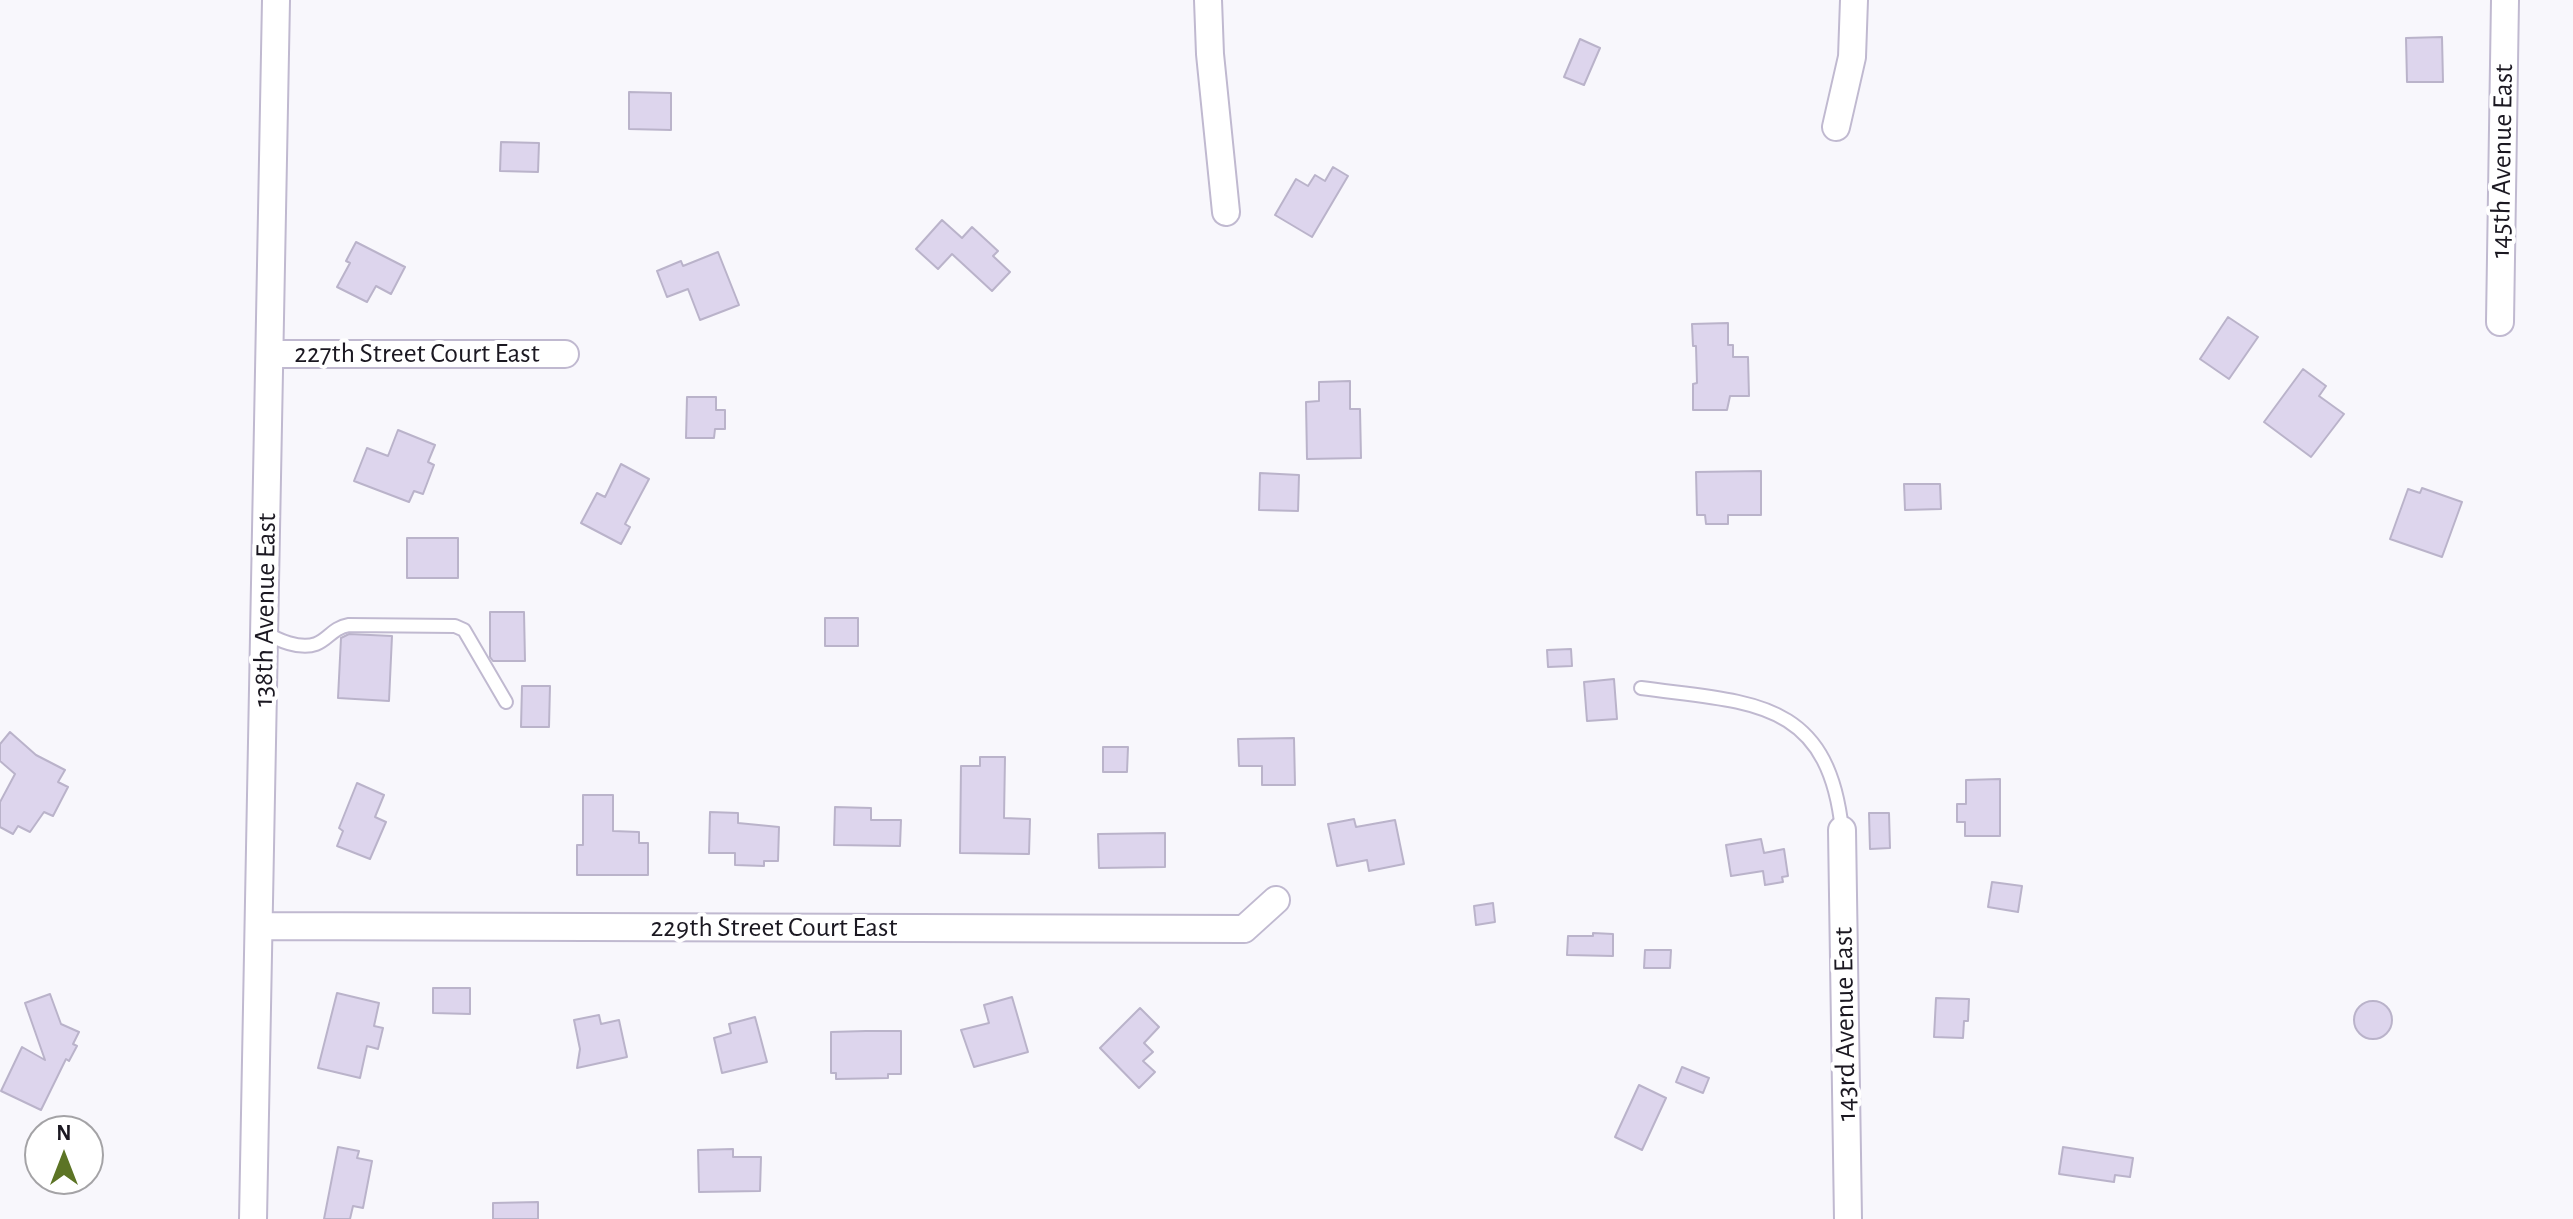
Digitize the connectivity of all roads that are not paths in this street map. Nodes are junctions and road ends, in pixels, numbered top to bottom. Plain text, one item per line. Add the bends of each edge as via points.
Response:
1 (276, 0) edge
2 (1208, 0) edge
3 (1854, 0) edge
4 (2505, 0) edge
5 (1836, 127) dead end
6 (1226, 212) dead end
7 (2500, 322) dead end
8 (270, 354) junction
9 (565, 354) dead end
10 (265, 632) junction
11 (1641, 688) dead end
12 (506, 702) dead end
13 (1842, 830) joint
14 (1276, 900) dead end
15 (260, 926) junction
16 (253, 1219) edge
17 (1848, 1219) edge

1 - 8 street, 138th Avenue East
2 - 6 street
3 - 5 street via 1852,57
4 - 7 street, 145th Avenue East
8 - 9 street, 227th Street Court East
8 - 10 street, 138th Avenue East
10 - 12 lane via 306,646 349,625 455,626 464,630
10 - 15 street, 138th Avenue East
11 - 13 lane via 1742,702 1795,724 1825,761
13 - 17 street, 143rd Avenue East
14 - 15 street, 229th Street Court East via 1244,929
15 - 16 street, 138th Avenue East

